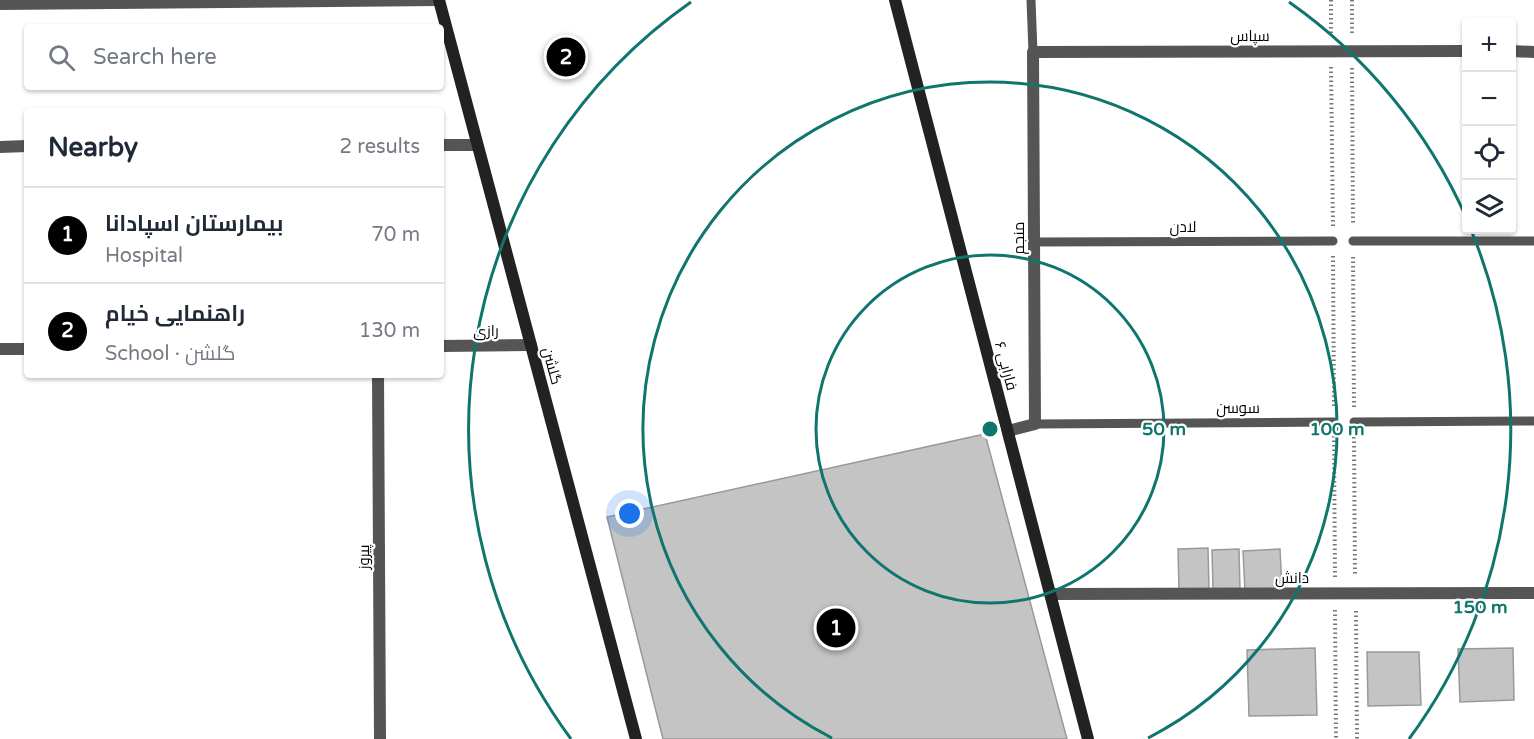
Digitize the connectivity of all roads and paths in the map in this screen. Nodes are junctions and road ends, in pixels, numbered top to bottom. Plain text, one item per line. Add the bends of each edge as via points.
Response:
1 (439, 0) edge
2 (896, 0) edge
3 (1031, 0) edge
4 (1331, 0) edge
5 (1352, 0) edge
6 (0, 4) edge
7 (1331, 51) junction
8 (1352, 51) junction
9 (1462, 51) edge
10 (1516, 51) edge
11 (1534, 51) edge
12 (1033, 52) junction
13 (444, 145) edge
14 (477, 145) junction
15 (24, 146) edge
16 (0, 147) edge
17 (1333, 241) junction
18 (1353, 241) junction
19 (1534, 241) edge
20 (1034, 242) junction
21 (531, 345) junction
22 (444, 346) edge
23 (0, 349) edge
24 (24, 349) edge
25 (378, 378) edge
26 (1534, 421) edge
27 (1334, 422) junction
28 (1354, 422) junction
29 (1035, 424) junction
30 (1008, 431) junction
31 (1335, 593) junction
32 (1356, 593) junction
33 (1534, 593) edge
34 (1050, 594) junction
35 (380, 739) edge
36 (636, 739) edge
37 (1088, 739) edge
38 (1336, 739) edge
39 (1356, 739) edge

1 - 6 street
1 - 14 street, گلشن
2 - 30 street, فارابی ۶
3 - 12 lane
4 - 7 path
5 - 8 path
7 - 8 street, سپاس
7 - 12 street, سپاس
7 - 17 path
8 - 9 street, سپاس
8 - 18 path
10 - 11 street
12 - 20 street, منجم
13 - 14 street
14 - 21 street, گلشن
15 - 16 street
17 - 20 lane, لادن
17 - 27 path
18 - 19 lane
18 - 28 path
20 - 29 street, منجم
21 - 22 street, رازی
21 - 36 street, گلشن
23 - 24 street
25 - 35 street, پیروز
26 - 28 lane
27 - 29 lane, سوسن
27 - 31 path
28 - 32 path
29 - 30 street
30 - 34 street, فارابی ۶
31 - 32 street, دانش
31 - 34 street, دانش
31 - 38 path
32 - 33 street, دانش
32 - 39 path
34 - 37 street, فارابی ۶

